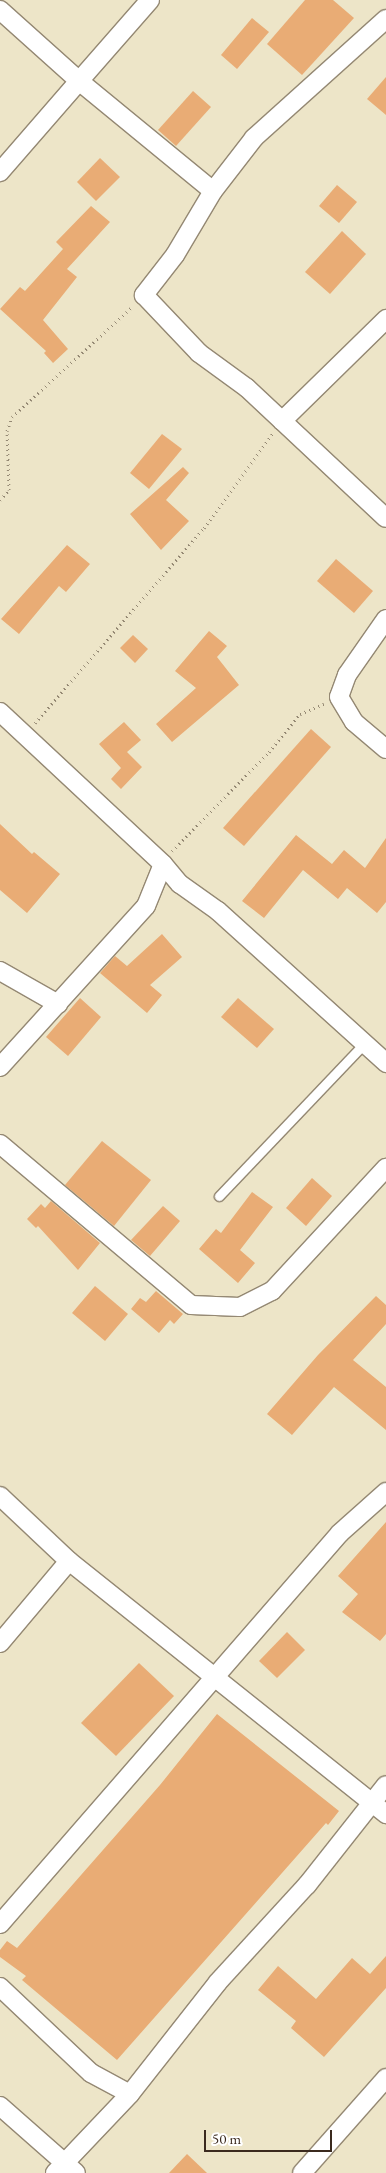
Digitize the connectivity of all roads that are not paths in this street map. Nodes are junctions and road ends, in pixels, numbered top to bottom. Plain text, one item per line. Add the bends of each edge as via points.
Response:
1 (150, 0) edge
2 (0, 10) edge
3 (386, 19) edge
4 (79, 81) junction
5 (0, 172) edge
6 (213, 191) junction
7 (386, 320) edge
8 (282, 421) junction
9 (386, 518) edge
10 (386, 620) edge
11 (0, 712) edge
12 (386, 749) edge
13 (163, 864) junction
14 (0, 971) edge
15 (58, 1004) junction
16 (363, 1045) junction
17 (386, 1063) edge
18 (0, 1066) edge
19 (0, 1144) edge
20 (386, 1168) edge
21 (219, 1196) dead end
22 (386, 1492) edge
23 (0, 1496) edge
24 (69, 1561) junction
25 (0, 1643) edge
26 (215, 1676) junction
27 (386, 1786) edge
28 (372, 1802) junction
29 (386, 1814) edge
30 (0, 1924) edge
31 (0, 1987) edge
32 (386, 2078) edge
33 (130, 2094) junction
34 (0, 2106) edge
35 (65, 2170) edge
36 (302, 2173) edge

1 - 4 street
2 - 4 street
3 - 6 street via 254,138
4 - 5 street
4 - 6 street
6 - 8 street via 175,255 144,296 199,353 247,388
7 - 8 street
8 - 9 street
10 - 12 street via 347,674 339,698 354,722
11 - 13 street
13 - 15 street via 146,906
13 - 16 street via 180,884 218,912
14 - 15 street
15 - 18 street
16 - 17 street
16 - 21 lane
19 - 20 street via 191,1305 240,1307 272,1291
22 - 26 street via 340,1533
23 - 24 street
24 - 25 street
24 - 26 street
26 - 28 street
26 - 30 street
27 - 28 street
28 - 29 street
28 - 33 street via 307,1885 218,1982
31 - 33 street via 91,2073
32 - 36 street
33 - 35 street
34 - 35 street

